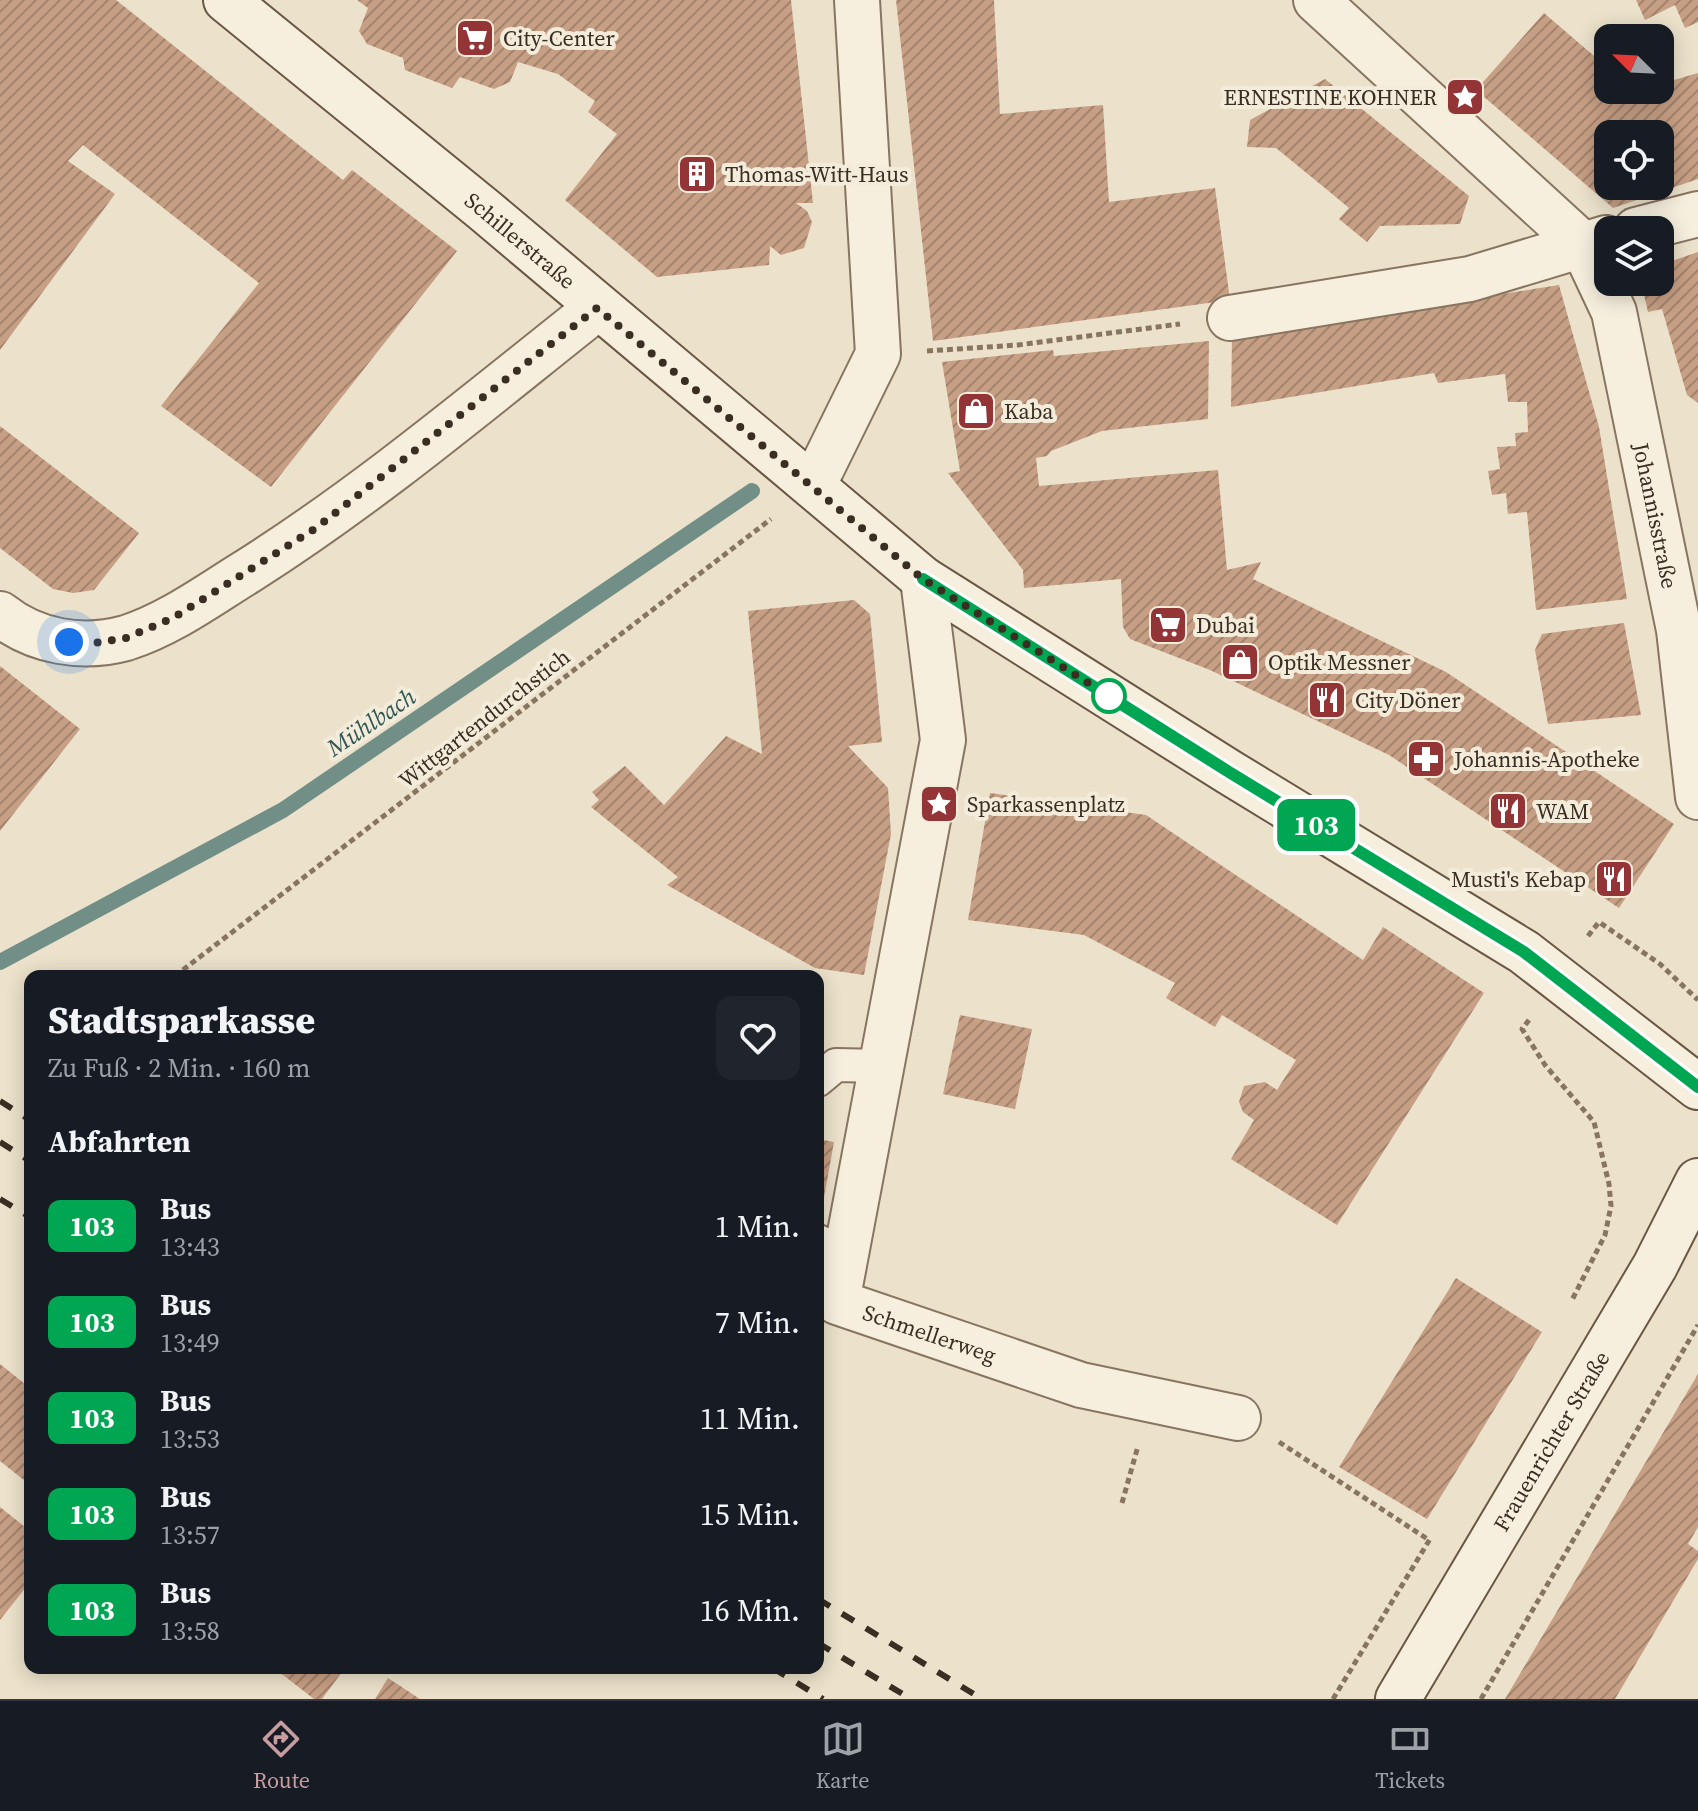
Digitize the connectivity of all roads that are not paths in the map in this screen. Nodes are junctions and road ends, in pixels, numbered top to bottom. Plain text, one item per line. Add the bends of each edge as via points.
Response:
1 (226, 0) edge
2 (857, 0) edge
3 (1316, 0) edge
4 (1698, 214) edge
5 (1674, 220) edge
6 (1594, 240) edge
7 (1594, 241) edge
8 (1610, 296) edge
9 (597, 308) junction
10 (1230, 318) road end
11 (813, 486) junction
12 (923, 579) junction
13 (0, 614) edge
14 (1688, 630) edge
15 (1698, 797) edge
16 (886, 1052) junction
17 (824, 1075) edge
18 (1698, 1087) edge
19 (1698, 1181) edge
20 (832, 1248) edge
21 (1238, 1418) road end
22 (1398, 1699) edge

1 - 9 street, Schillerstraße
2 - 11 street via 878,354
3 - 6 street, Johannisstraße
4 - 5 street
7 - 10 street via 1470,279
8 - 14 street, Johannisstraße
9 - 11 street, Schillerstraße
9 - 13 street via 338,512 173,618 126,638 89,644 29,633
11 - 12 street, Schillerstraße
12 - 16 street via 943,740
12 - 18 street, Schillerstraße via 1513,945
14 - 15 street, Johannisstraße
16 - 17 lane via 836,1065
16 - 20 street, Schmellerweg
19 - 22 street, Frauenrichter Straße via 1655,1266
20 - 21 street, Schmellerweg via 837,1302 1081,1385

